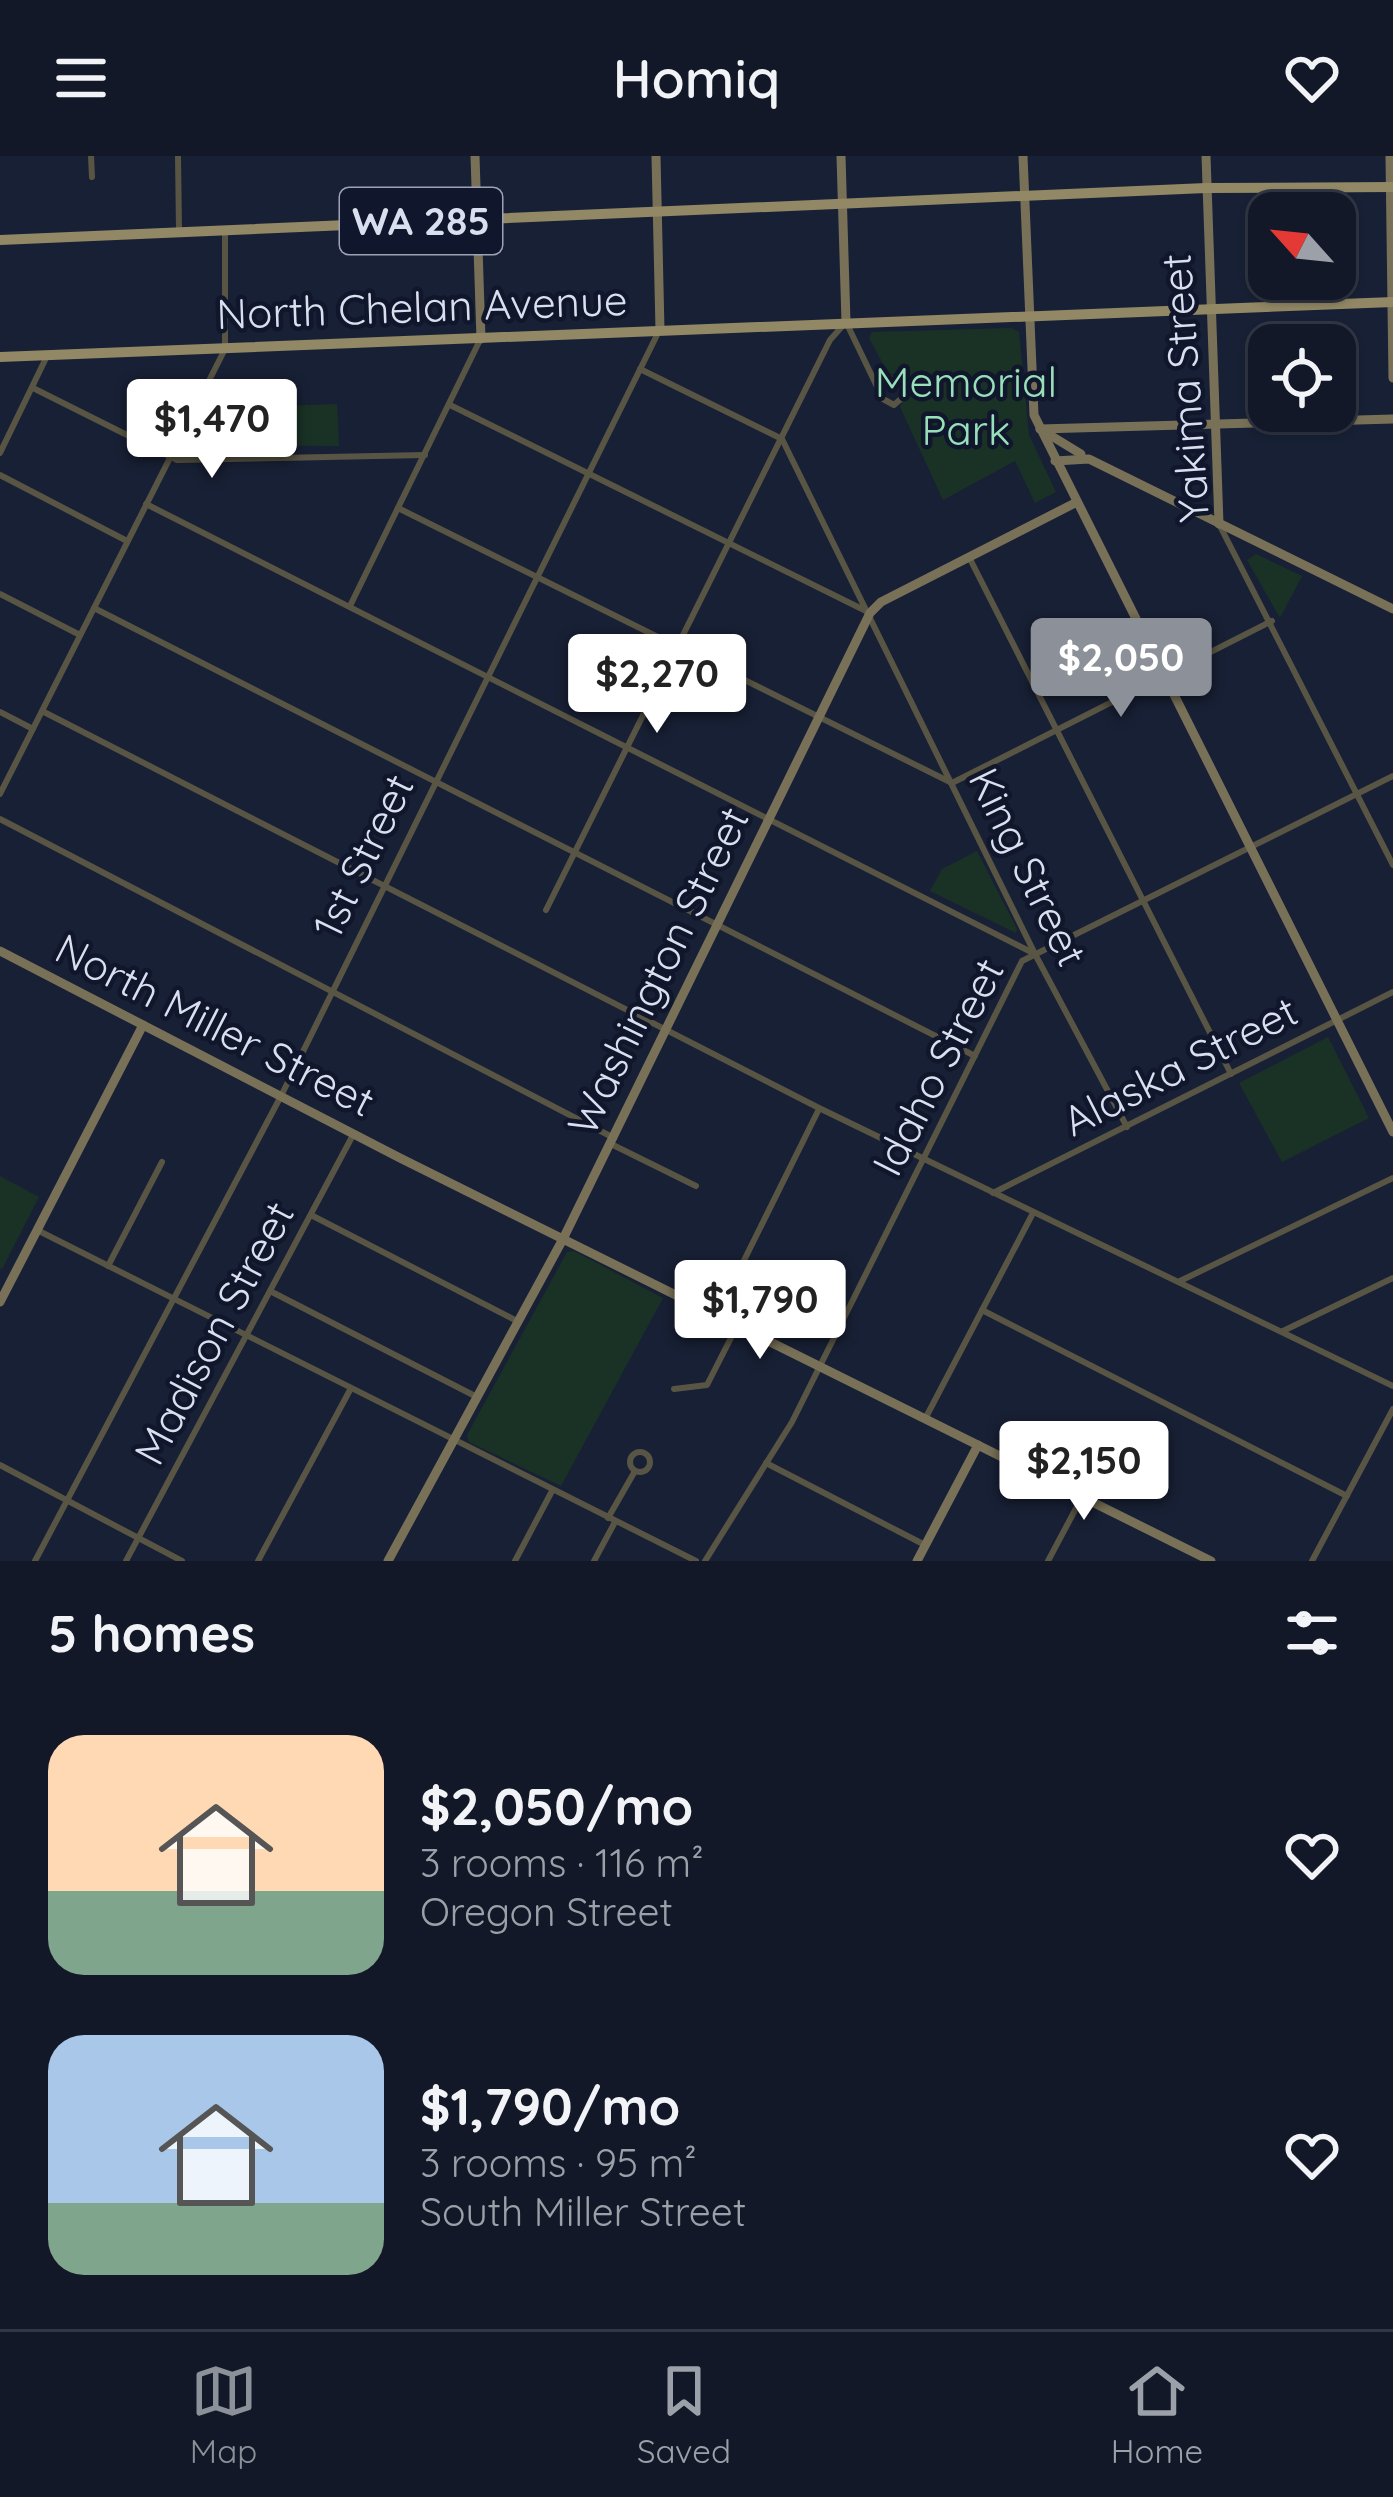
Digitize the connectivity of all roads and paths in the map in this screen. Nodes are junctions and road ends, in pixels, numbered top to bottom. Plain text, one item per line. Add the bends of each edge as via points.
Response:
1 (91, 156) edge
2 (178, 156) edge
3 (475, 156) edge
4 (656, 156) edge
5 (841, 156) edge
6 (1023, 156) edge
7 (1206, 156) edge
8 (1390, 156) edge
9 (92, 177) dead end
10 (1391, 187) edge
11 (1207, 188) junction
12 (1024, 197) junction
13 (843, 204) junction
14 (659, 211) junction
15 (478, 218) junction
16 (225, 232) junction
17 (179, 233) junction
18 (0, 240) edge
19 (1392, 302) edge
20 (1212, 307) junction
21 (1029, 313) junction
22 (846, 322) junction
23 (660, 330) junction
24 (481, 339) junction
25 (225, 349) junction
26 (46, 356) junction
27 (0, 357) edge
28 (640, 369) junction
29 (1393, 378) edge
30 (879, 383) junction
31 (33, 388) junction
32 (450, 405) junction
33 (1393, 419) edge
34 (1214, 426) junction
35 (1040, 429) junction
36 (782, 439) junction
37 (0, 453) edge
38 (424, 455) junction
39 (169, 459) junction
40 (1089, 459) junction
41 (1055, 461) junction
42 (590, 474) junction
43 (0, 475) edge
44 (1075, 502) junction
45 (146, 504) junction
46 (398, 508) junction
47 (1219, 524) junction
48 (128, 541) junction
49 (730, 544) junction
50 (969, 557) junction
51 (537, 577) junction
52 (0, 594) edge
53 (350, 606) junction
54 (94, 608) junction
55 (1393, 610) edge
56 (870, 613) junction
57 (1272, 621) junction
58 (80, 635) junction
59 (679, 646) junction
60 (1161, 675) junction
61 (488, 677) junction
62 (42, 710) junction
63 (0, 712) edge
64 (818, 716) junction
65 (33, 729) junction
66 (1056, 730) junction
67 (627, 749) junction
68 (1393, 776) edge
69 (436, 782) junction
70 (952, 783) junction
71 (0, 794) edge
72 (1357, 794) junction
73 (0, 819) edge
74 (768, 820) junction
75 (1251, 847) junction
76 (575, 853) junction
77 (1393, 865) edge
78 (385, 887) junction
79 (1142, 903) junction
80 (546, 910) dead end
81 (718, 926) junction
82 (0, 951) edge
83 (1035, 954) junction
84 (334, 990) junction
85 (1393, 992) edge
86 (1336, 1020) junction
87 (143, 1025) junction
88 (666, 1031) junction
89 (975, 1055) junction
90 (1231, 1074) junction
91 (281, 1096) junction
92 (819, 1108) junction
93 (1127, 1126) junction
94 (1393, 1132) edge
95 (353, 1134) junction
96 (612, 1141) junction
97 (923, 1159) junction
98 (162, 1162) dead end
99 (1393, 1178) edge
100 (696, 1186) dead end
101 (993, 1193) junction
102 (1033, 1213) junction
103 (311, 1215) junction
104 (37, 1230) junction
105 (563, 1239) junction
106 (108, 1266) junction
107 (1393, 1278) edge
108 (1179, 1281) junction
109 (270, 1291) junction
110 (174, 1300) junction
111 (0, 1302) edge
112 (982, 1310) junction
113 (717, 1316) junction
114 (519, 1322) junction
115 (737, 1326) junction
116 (1283, 1331) junction
117 (245, 1337) junction
118 (820, 1367) junction
119 (1393, 1386) edge
120 (674, 1389) dead end
121 (350, 1390) junction
122 (477, 1397) junction
123 (1393, 1409) edge
124 (925, 1419) junction
125 (452, 1442) junction
126 (978, 1445) junction
127 (766, 1463) junction
128 (0, 1465) edge
129 (635, 1471) dead end
130 (552, 1491) junction
131 (1347, 1496) junction
132 (1082, 1497) junction
133 (68, 1498) junction
134 (612, 1520) junction
135 (139, 1536) junction
136 (925, 1545) junction
137 (35, 1561) edge
138 (126, 1561) edge
139 (182, 1561) edge
140 (258, 1561) edge
141 (388, 1561) edge
142 (515, 1561) edge
143 (594, 1561) edge
144 (701, 1561) edge
145 (916, 1561) edge
146 (1048, 1561) edge
147 (1210, 1561) edge
148 (1312, 1561) edge

1 - 9 street
2 - 17 street
3 - 15 street
4 - 14 street, 1st Street
5 - 13 street
6 - 12 street
7 - 11 street, Yakima Street
8 - 10 street
10 - 11 main road, WA 285
10 - 19 street
11 - 12 main road, WA 285
11 - 20 street, Yakima Street
12 - 13 main road, WA 285
12 - 21 street
13 - 14 main road, WA 285
13 - 22 street
14 - 15 main road, WA 285
14 - 23 street, 1st Street
15 - 16 main road, WA 285
15 - 24 street
16 - 17 main road, WA 285
16 - 25 street
17 - 18 main road, WA 285
19 - 20 main road, North Chelan Avenue
19 - 29 street
20 - 21 main road, North Chelan Avenue
20 - 34 street, Yakima Street
21 - 22 main road, North Chelan Avenue
21 - 35 street
22 - 23 main road, North Chelan Avenue
22 - 30 street
22 - 36 street
23 - 24 main road, North Chelan Avenue
23 - 28 street, 1st Street
24 - 25 main road, North Chelan Avenue
24 - 32 street
25 - 26 main road, North Chelan Avenue
25 - 39 street
26 - 27 main road, North Chelan Avenue
26 - 31 street
28 - 36 street
28 - 42 street, 1st Street
30 - 30 street via 887,403 903,398 897,380
31 - 37 street
31 - 39 street
32 - 38 street
32 - 42 street
33 - 34 street
34 - 35 street
34 - 47 street, Yakima Street
35 - 40 street
35 - 41 street
36 - 49 street
36 - 56 street, King Street
38 - 39 street
38 - 46 street
39 - 45 street
40 - 41 street
40 - 47 street
41 - 44 street
42 - 49 street
42 - 51 street, 1st Street
43 - 48 street
44 - 50 street
44 - 60 street
45 - 48 street
45 - 53 street
46 - 51 street
46 - 53 street
47 - 55 street
47 - 57 street, Yakima Street
48 - 54 street
49 - 56 street
49 - 59 street
50 - 56 street
50 - 66 street
51 - 59 street
51 - 61 street, 1st Street
52 - 58 street
53 - 61 street
54 - 58 street
54 - 69 street
56 - 64 street, Washington Street
56 - 70 street, King Street
57 - 60 street
57 - 72 street, Yakima Street
58 - 62 street
59 - 64 street
59 - 67 street
60 - 66 street
60 - 75 street
61 - 67 street
61 - 69 street, 1st Street
62 - 65 street
62 - 78 street
63 - 65 street
64 - 70 street
64 - 74 street, Washington Street
65 - 71 street
66 - 70 street
66 - 79 street
67 - 74 street
67 - 76 street
68 - 72 street, Idaho Street
69 - 76 street
69 - 78 street, 1st Street
70 - 83 street, King Street
72 - 75 street, Idaho Street
72 - 77 street, Yakima Street
73 - 84 street
74 - 81 street, Washington Street
74 - 83 street
75 - 79 street, Idaho Street
75 - 86 street
76 - 80 street
76 - 81 street
78 - 84 street, 1st Street
78 - 88 street
79 - 83 street, Idaho Street
79 - 90 street
81 - 88 street, Washington Street
81 - 89 street
82 - 87 street, North Miller Street
83 - 89 street, Idaho Street via 1022,962
83 - 93 street, King Street
84 - 91 street, 1st Street
84 - 96 street
85 - 86 street, Alaska Street
86 - 90 street, Alaska Street
86 - 94 street
87 - 91 street, North Miller Street
87 - 104 street
88 - 92 street
88 - 96 street, Washington Street
89 - 97 street, Idaho Street
90 - 93 street, Alaska Street
91 - 95 street, North Miller Street
91 - 110 street, 1st Street
92 - 97 street
92 - 113 street
93 - 101 street, Alaska Street
95 - 103 street, Madison Street
95 - 105 street, North Miller Street
96 - 100 street
96 - 105 street, Washington Street
97 - 101 street
97 - 118 street, Idaho Street
98 - 106 street
99 - 108 street
101 - 102 street
102 - 108 street
102 - 112 street
103 - 109 street, Madison Street
103 - 114 street
104 - 106 street
104 - 111 street
105 - 113 street, North Miller Street
105 - 114 street, Washington Street
106 - 110 street
107 - 116 street
108 - 116 street
109 - 117 street, Madison Street
109 - 122 street
110 - 117 street
110 - 133 street, 1st Street
112 - 124 street
112 - 131 street
113 - 115 street, North Miller Street
114 - 122 street, Washington Street
115 - 118 street, North Miller Street
115 - 120 street via 707,1385
116 - 119 street
117 - 121 street
117 - 135 street, Madison Street
118 - 124 street, North Miller Street
118 - 127 street, Idaho Street
121 - 125 street
121 - 140 street
122 - 125 street, Washington Street
123 - 131 street
124 - 126 street, North Miller Street
125 - 130 street
125 - 141 street, Washington Street
126 - 132 street, North Miller Street
126 - 136 street
127 - 136 street
127 - 144 street, Idaho Street
128 - 133 street
129 - 134 street
130 - 134 street
130 - 142 street
131 - 148 street
132 - 146 street
132 - 147 street, North Miller Street
133 - 135 street
133 - 137 street, 1st Street
134 - 143 street
134 - 144 street
135 - 138 street, Madison Street
135 - 139 street
136 - 145 street

